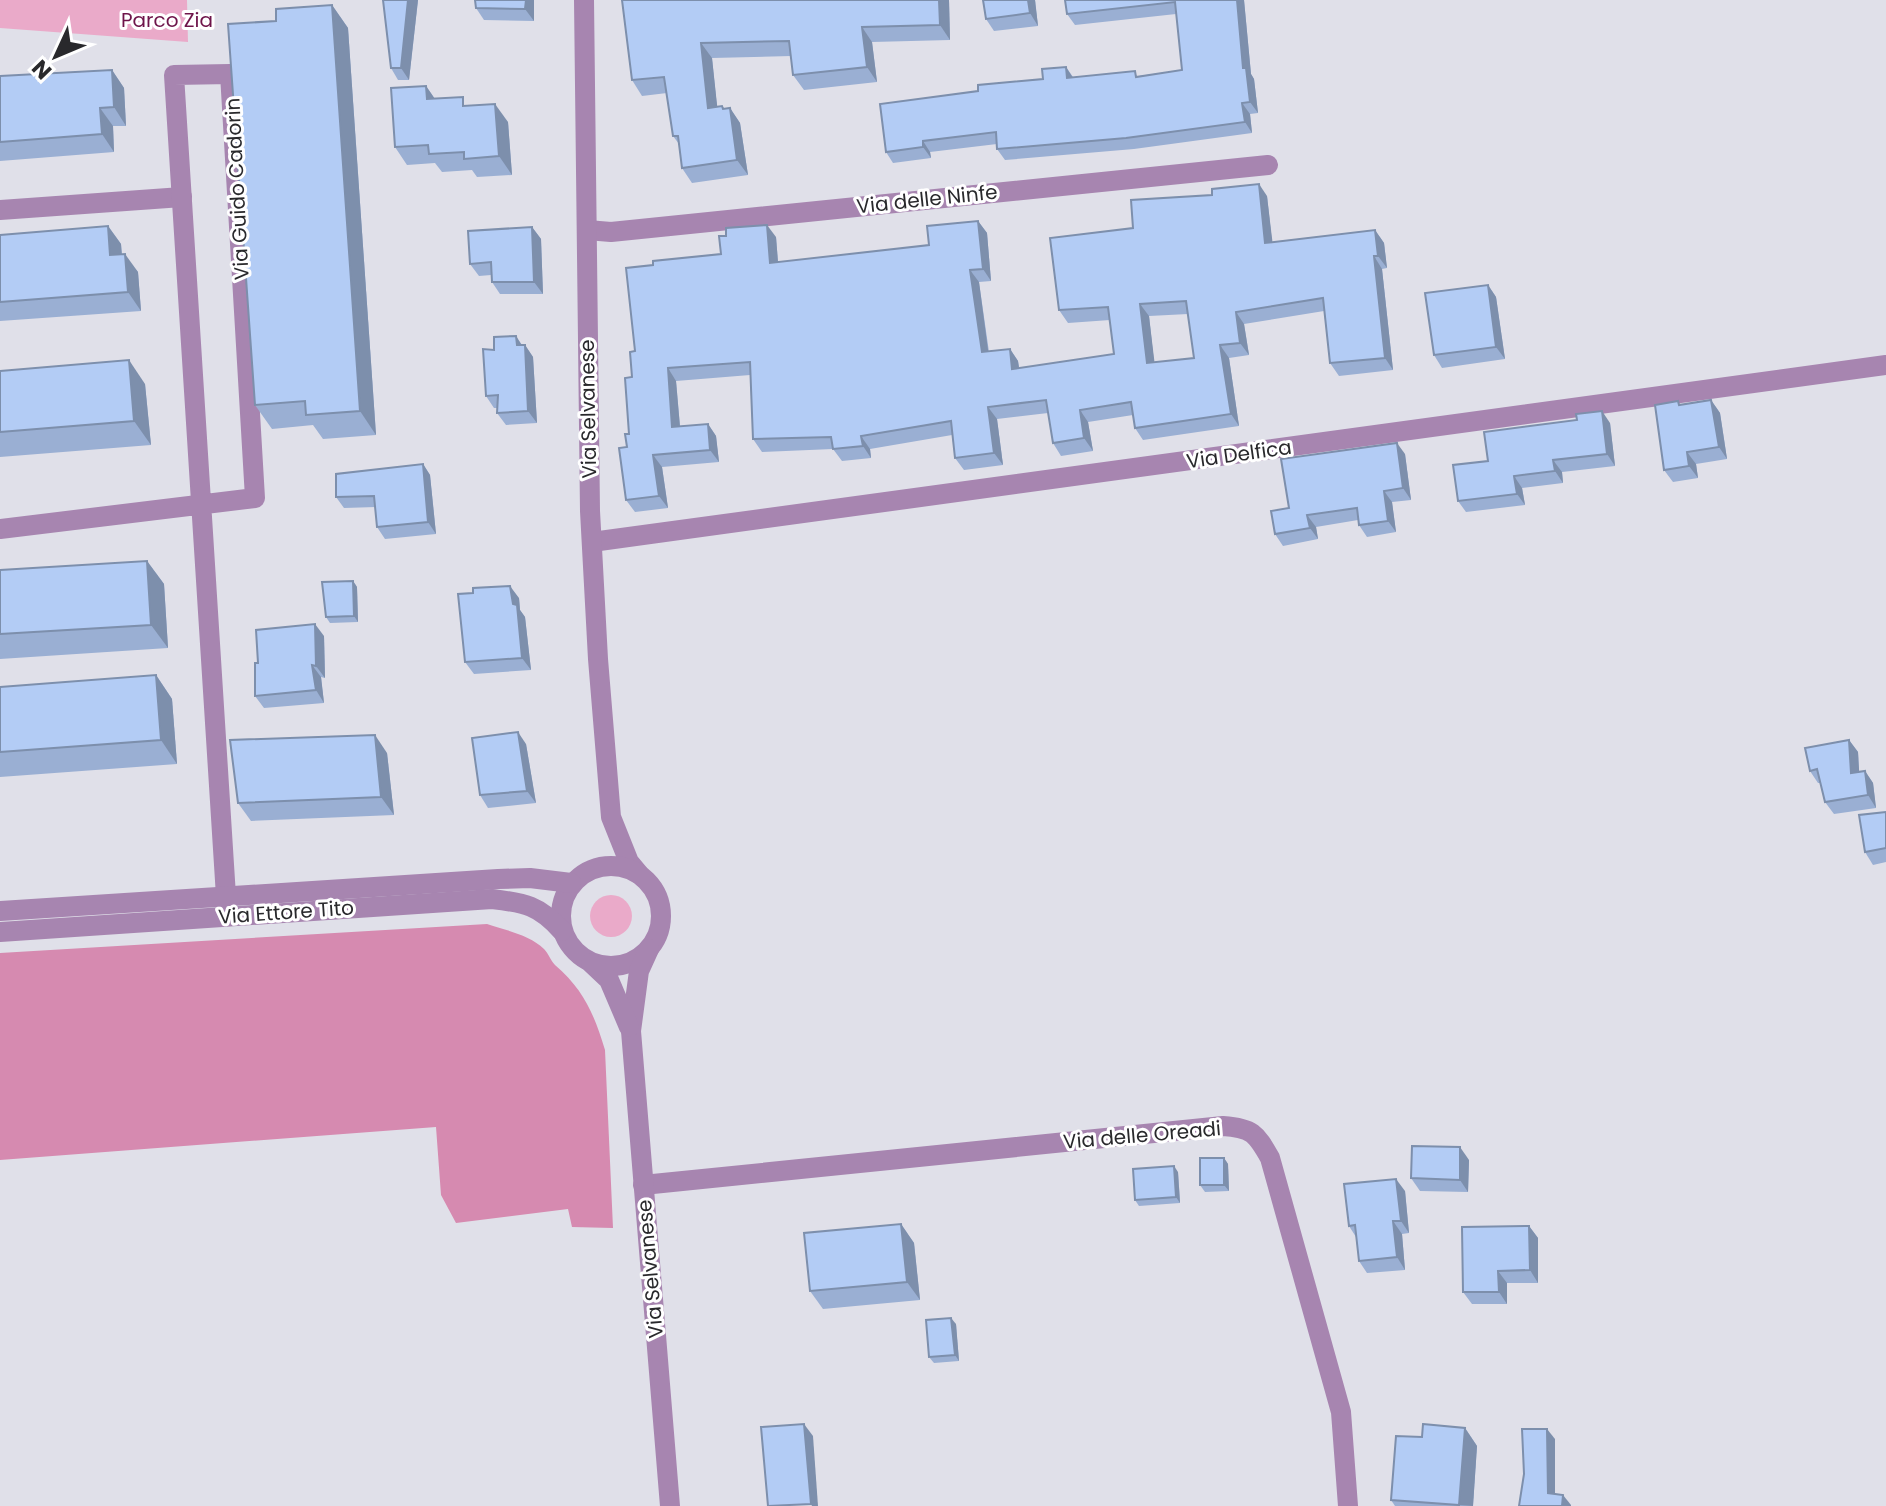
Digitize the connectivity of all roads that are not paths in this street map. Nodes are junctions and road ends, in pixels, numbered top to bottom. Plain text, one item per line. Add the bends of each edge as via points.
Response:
1 (584, 0) edge
2 (1268, 165) dead end
3 (182, 197) junction
4 (0, 210) edge
5 (587, 230) junction
6 (1886, 365) edge
7 (203, 506) junction
8 (0, 529) edge
9 (592, 542) junction
10 (611, 817) junction
11 (596, 867) junction
12 (639, 874) junction
13 (571, 883) junction
14 (227, 906) junction
15 (0, 911) edge
16 (562, 931) junction
17 (0, 932) edge
18 (649, 949) junction
19 (590, 962) junction
20 (631, 1031) junction
21 (643, 1185) junction
22 (670, 1506) edge
23 (1348, 1506) edge

1 - 5 street, Via Selvanese
2 - 5 street, Via delle Ninfe via 611,232
3 - 4 street
3 - 7 street, Via Guido Cadorin
3 - 7 street, Via Guido Cadorin via 174,75 230,74 255,498
5 - 9 street, Via Selvanese
6 - 9 street, Via Delfica
7 - 8 street, Via Guido Cadorin
7 - 14 street, Via Guido Cadorin
9 - 10 street, Via Selvanese
10 - 11 street, Via Selvanese
10 - 12 street, Via Selvanese
11 - 12 street via 611,865
11 - 13 street
12 - 18 street via 657,895 661,909
13 - 14 street, Via Ettore Tito via 498,879
13 - 16 street via 563,898
14 - 15 street, Via Ettore Tito
14 - 16 street, Via Ettore Tito via 492,899 539,909
14 - 17 street, Via Ettore Tito
16 - 19 street via 578,955
18 - 19 street via 615,966
18 - 20 street, Via Selvanese via 639,971
19 - 20 street, Via Selvanese via 609,980
20 - 21 street, Via Selvanese
21 - 22 street, Via Selvanese
21 - 23 street, Via delle Oreadi via 1243,1127 1258,1136 1270,1158 1325,1350 1341,1412

